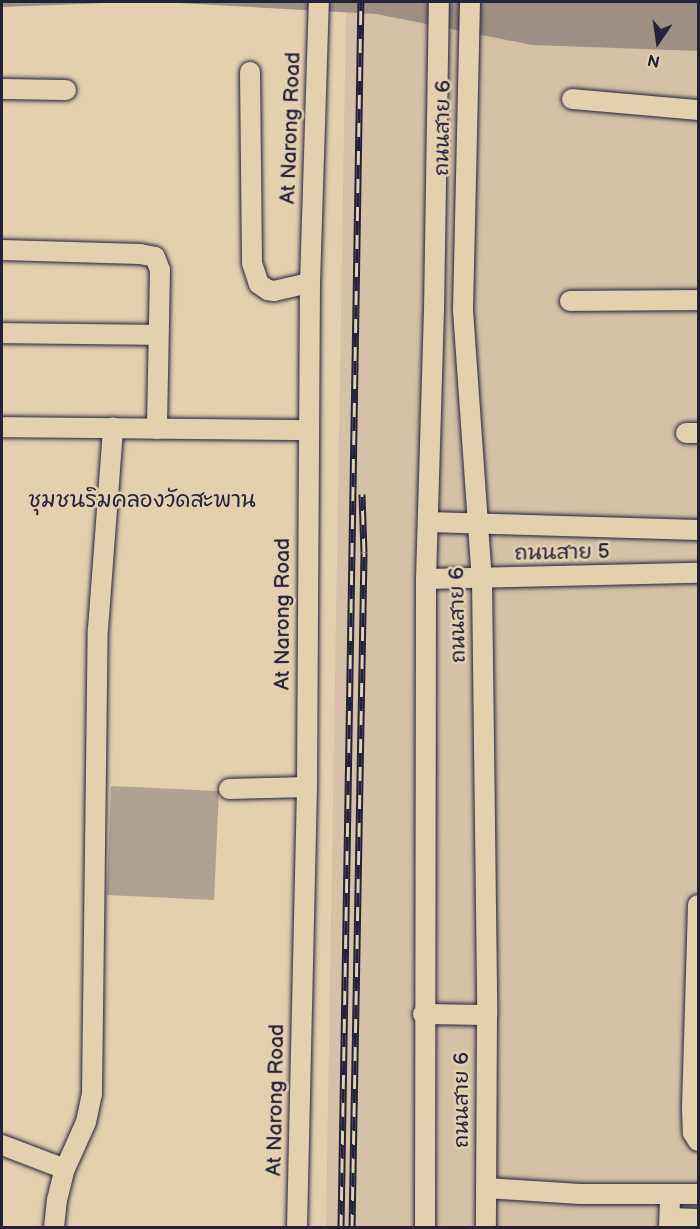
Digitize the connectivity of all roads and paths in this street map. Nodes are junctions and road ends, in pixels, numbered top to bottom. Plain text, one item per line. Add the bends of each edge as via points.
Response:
1 (319, 2) edge
2 (439, 2) edge
3 (470, 2) edge
4 (250, 72) dead end
5 (2, 89) edge
6 (66, 90) dead end
7 (572, 99) dead end
8 (699, 110) edge
9 (2, 250) edge
10 (310, 284) junction
11 (699, 300) edge
12 (570, 301) dead end
13 (2, 333) edge
14 (158, 335) junction
15 (2, 427) edge
16 (113, 428) junction
17 (157, 429) junction
18 (308, 430) junction
19 (428, 522) junction
20 (480, 523) junction
21 (699, 530) edge
22 (699, 573) edge
23 (426, 579) junction
24 (482, 579) junction
25 (307, 787) junction
26 (229, 789) dead end
27 (699, 905) edge
28 (423, 1014) junction
29 (487, 1015) junction
30 (699, 1141) edge
31 (2, 1145) edge
32 (65, 1169) junction
33 (486, 1188) junction
34 (670, 1194) junction
35 (699, 1194) edge
36 (699, 1218) edge
37 (669, 1223) edge
38 (54, 1227) edge
39 (297, 1227) edge
40 (425, 1227) edge
41 (486, 1227) edge

1 - 10 street, At Narong Road
2 - 19 street, ถนนสาย 6
3 - 20 street, ถนนสาย 6 via 463,310
4 - 10 street via 252,263 259,284 268,290
5 - 6 street
7 - 8 street
9 - 14 street via 155,257 160,270
10 - 18 street, At Narong Road
11 - 12 street
13 - 14 street
14 - 17 street
15 - 16 street
16 - 17 street
16 - 32 street via 98,629 92,1094 86,1122
17 - 18 street
18 - 25 street, At Narong Road
19 - 20 street, ถนนสาย 5
19 - 23 street, ถนนสาย 6
20 - 21 street, ถนนสาย 5
20 - 24 street, ถนนสาย 6
22 - 24 street, ถนนสาย 5
23 - 24 street, ถนนสาย 5
23 - 28 street, ถนนสาย 6
24 - 29 street, ถนนสาย 6
25 - 26 street
25 - 39 street, At Narong Road
27 - 30 street via 692,1109 693,1133
28 - 29 street
28 - 40 street, ถนนสาย 6
29 - 33 street, ถนนสาย 6
31 - 32 street
32 - 38 street
33 - 34 street
33 - 41 street, ถนนสาย 6
34 - 35 street
34 - 37 street
36 - 37 street

